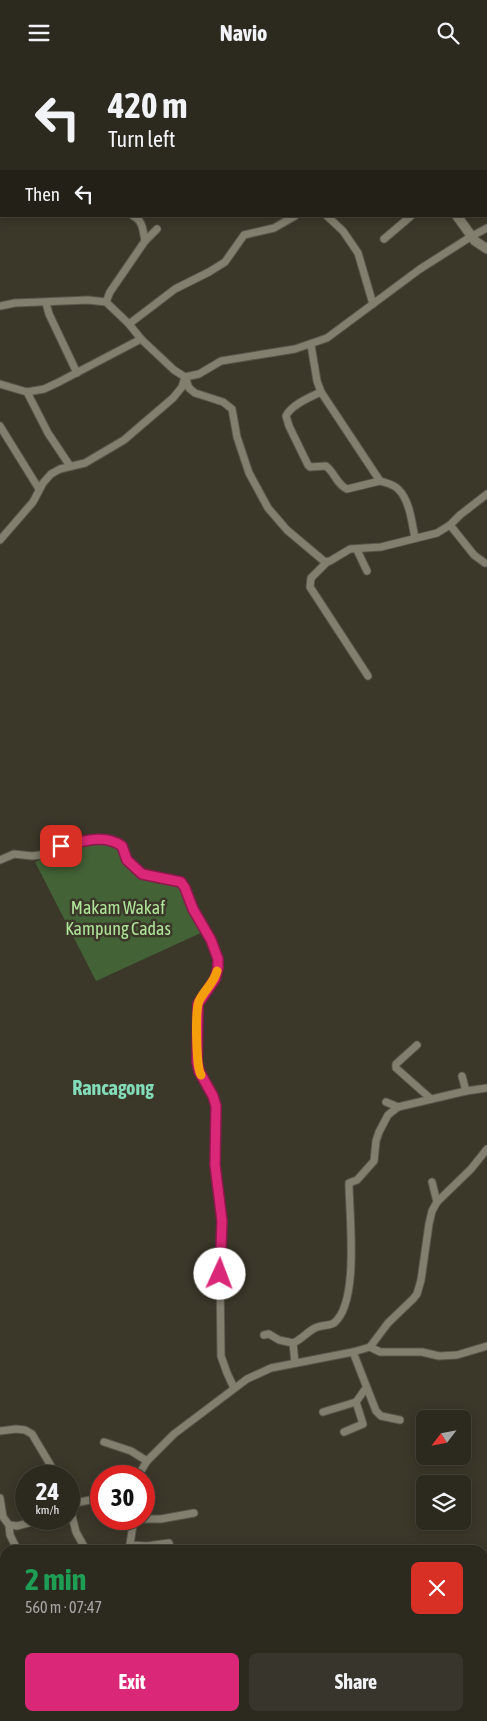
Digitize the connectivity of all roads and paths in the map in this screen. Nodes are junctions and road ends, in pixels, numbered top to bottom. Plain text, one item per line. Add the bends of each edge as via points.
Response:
1 (136, 217) edge
2 (293, 217) edge
3 (328, 217) edge
4 (410, 217) edge
5 (458, 217) edge
6 (487, 228) edge
7 (157, 229) dead end
8 (472, 236) junction
9 (384, 239) dead end
10 (144, 241) junction
11 (487, 249) edge
12 (46, 303) junction
13 (106, 303) junction
14 (373, 305) junction
15 (0, 306) edge
16 (129, 324) junction
17 (141, 339) junction
18 (310, 345) junction
19 (77, 373) junction
20 (185, 377) junction
21 (0, 384) edge
22 (321, 391) junction
23 (27, 392) junction
24 (0, 426) edge
25 (70, 465) junction
26 (380, 481) junction
27 (40, 489) junction
28 (487, 494) edge
29 (450, 525) junction
30 (415, 539) junction
31 (0, 540) edge
32 (357, 550) junction
33 (327, 562) junction
34 (485, 563) dead end
35 (367, 571) dead end
36 (368, 676) dead end
37 (0, 860) edge
38 (417, 1045) dead end
39 (462, 1076) dead end
40 (487, 1088) edge
41 (466, 1091) junction
42 (432, 1099) junction
43 (386, 1102) dead end
44 (398, 1107) junction
45 (487, 1149) edge
46 (432, 1182) dead end
47 (437, 1202) junction
48 (264, 1335) dead end
49 (293, 1343) junction
50 (487, 1346) edge
51 (370, 1347) junction
52 (353, 1352) junction
53 (295, 1363) junction
54 (234, 1388) junction
55 (366, 1388) junction
56 (356, 1402) junction
57 (323, 1412) dead end
58 (400, 1420) dead end
59 (0, 1431) edge
60 (344, 1432) dead end
61 (104, 1441) dead end
62 (147, 1461) junction
63 (50, 1465) edge
64 (145, 1465) edge
65 (0, 1501) edge
66 (194, 1513) dead end
67 (155, 1519) edge
68 (9, 1525) junction
69 (15, 1526) edge
70 (76, 1530) edge
71 (132, 1530) edge
72 (15, 1545) edge
73 (83, 1545) edge
74 (130, 1545) edge
75 (154, 1545) edge
76 (170, 1545) edge

1 - 10 street via 141,223
2 - 16 street via 274,228 247,233 225,262 175,289
3 - 14 street via 343,231 358,253
4 - 9 street
5 - 8 street
6 - 8 street
7 - 10 street
8 - 11 street
8 - 14 street via 420,269
10 - 13 street
12 - 13 street via 88,300
12 - 15 street
12 - 19 street
13 - 16 street
14 - 18 street via 327,338
16 - 17 street
17 - 19 street
17 - 20 street
18 - 20 street via 222,361 199,374
18 - 22 street
19 - 23 street via 44,389
20 - 25 street via 173,398 124,440 85,463
20 - 33 street via 195,393 230,406 249,473 268,508 287,530
21 - 23 street
22 - 26 street
22 - 26 street via 288,411 286,416 308,465 326,466 347,489
23 - 25 street via 48,433
24 - 27 street
25 - 27 street via 51,474
26 - 30 street via 399,489
27 - 31 street via 33,502
28 - 29 street
29 - 30 street via 437,533
29 - 34 street via 474,555
30 - 32 street
32 - 33 street via 345,551
32 - 35 street
33 - 36 street via 311,578 310,587
37 - 54 street via 14,854 40,855 74,843 110,840 122,846 127,860 142,874 181,882 211,940 218,968 215,979 198,1004 197,1062 216,1106 215,1165 222,1221 221,1356
38 - 42 street via 396,1064 396,1068
39 - 41 street
40 - 41 street
41 - 42 street
42 - 44 street
43 - 44 street
44 - 49 street via 388,1115 379,1132 374,1161 357,1180 349,1183 352,1260 345,1307 334,1323 315,1328
45 - 47 street
46 - 47 street
47 - 51 street via 429,1224 417,1294
48 - 49 street
49 - 53 street
50 - 51 street via 457,1355 439,1356 422,1352 380,1352
51 - 52 street
52 - 53 street
52 - 55 street
53 - 54 street via 271,1368
54 - 62 street via 174,1434
55 - 56 street
55 - 58 street via 379,1415
56 - 57 street
56 - 60 street via 363,1424
59 - 63 street via 16,1429 32,1434
61 - 62 street
62 - 64 street
65 - 68 street via 3,1517
66 - 67 street
68 - 69 street
68 - 72 street
70 - 73 street
71 - 74 street
75 - 76 street

